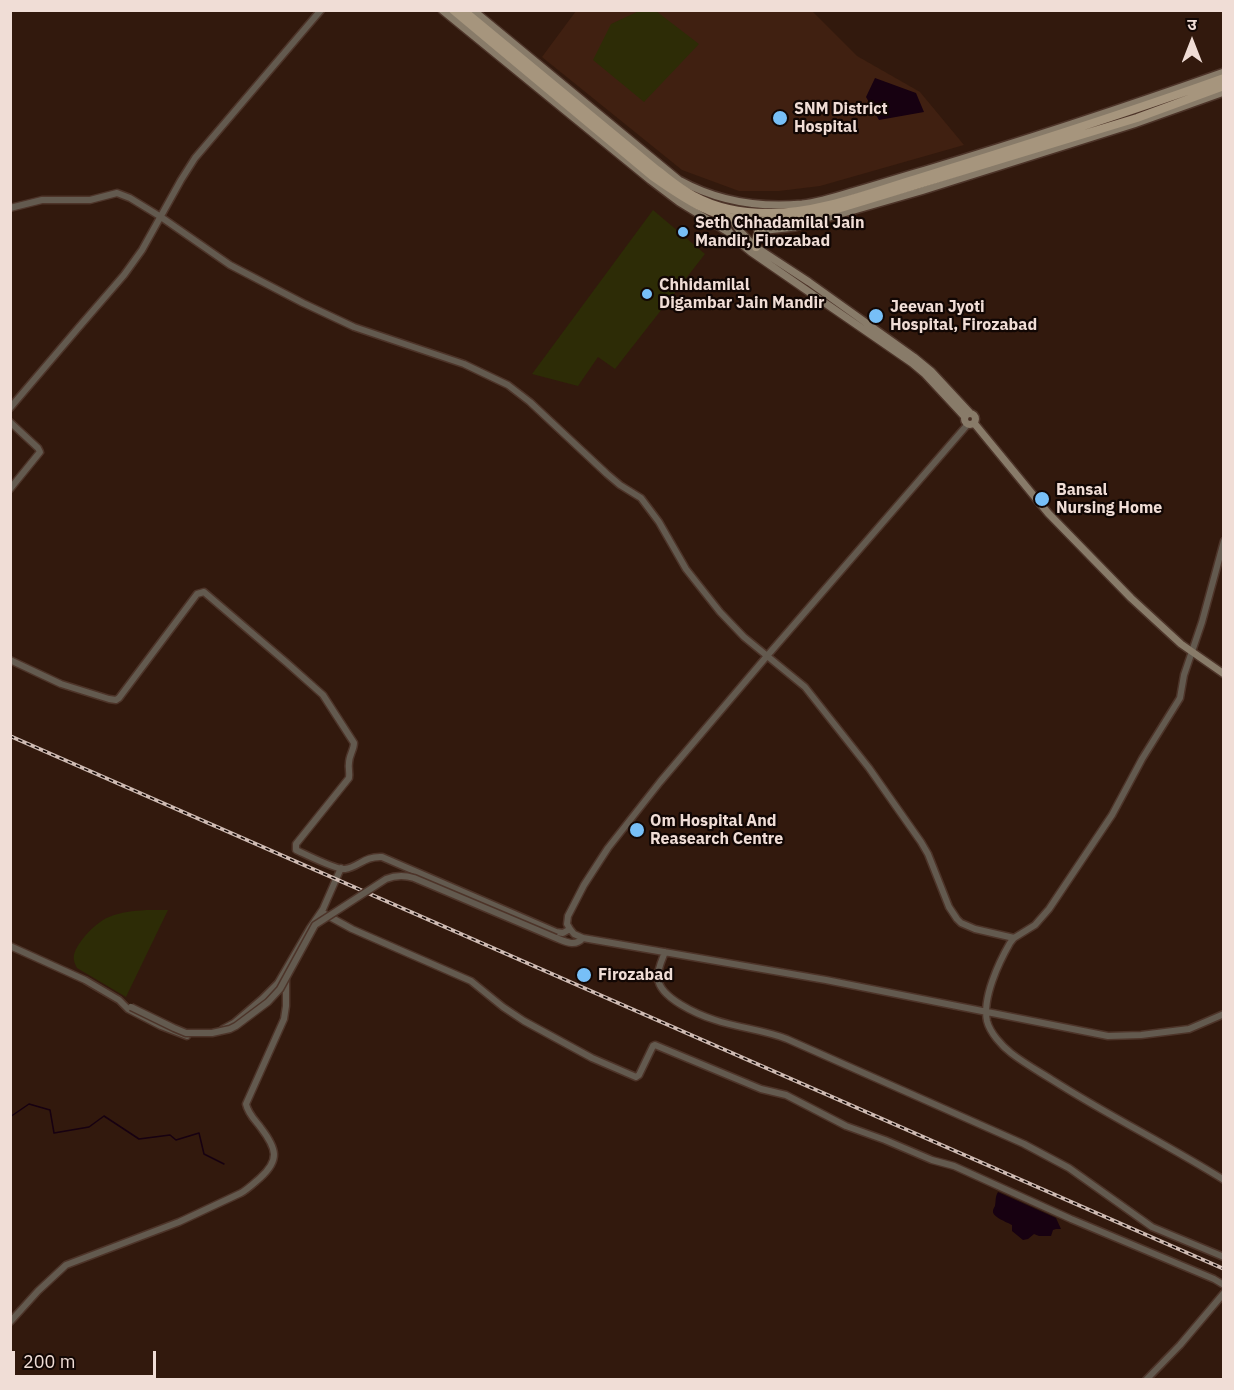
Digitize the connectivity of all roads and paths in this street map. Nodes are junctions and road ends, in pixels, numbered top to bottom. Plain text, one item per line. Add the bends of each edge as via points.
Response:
1 (321, 10) edge
2 (442, 10) edge
3 (453, 10) edge
4 (463, 10) edge
5 (473, 10) edge
6 (1224, 72) edge
7 (1224, 78) edge
8 (1224, 86) edge
9 (1224, 92) edge
10 (1135, 114) junction
11 (10, 208) edge
12 (725, 208) junction
13 (735, 210) junction
14 (161, 217) junction
15 (767, 222) junction
16 (758, 231) junction
17 (728, 232) junction
18 (756, 247) junction
19 (830, 302) junction
20 (10, 408) edge
21 (969, 419) junction
22 (10, 422) edge
23 (10, 489) edge
24 (1224, 541) edge
25 (1192, 653) junction
26 (767, 656) junction
27 (10, 660) edge
28 (1224, 674) edge
29 (341, 868) junction
30 (321, 912) junction
31 (570, 929) junction
32 (583, 938) junction
33 (1014, 938) junction
34 (10, 946) edge
35 (665, 952) junction
36 (286, 972) junction
37 (123, 1004) junction
38 (987, 1012) junction
39 (1224, 1014) edge
40 (1224, 1180) edge
41 (1224, 1257) edge
42 (1224, 1285) edge
43 (1224, 1293) edge
44 (10, 1322) edge
45 (1146, 1380) edge

1 - 14 street via 195,158
2 - 17 main road via 679,202
3 - 12 main road via 652,176 704,209
4 - 12 main road via 684,190
5 - 12 main road via 679,180
6 - 13 main road via 980,154 822,200
7 - 10 main road
8 - 10 main road
9 - 16 main road via 921,191 795,227
10 - 13 main road via 825,206 783,213
10 - 15 main road via 821,214
11 - 14 street via 42,200 90,200 117,193
12 - 13 main road
12 - 13 main road
12 - 17 main road via 723,222
13 - 15 main road
13 - 18 main road via 739,230
14 - 20 street via 124,275
14 - 26 street via 230,265 325,314 464,364 520,394 607,474 641,498 712,603
15 - 16 main road
16 - 18 main road
17 - 19 main road via 751,252
18 - 19 main road
19 - 21 main road via 919,368
21 - 25 main road via 1048,513 1131,598
21 - 26 street
22 - 23 street via 40,452
24 - 25 street
25 - 28 main road
25 - 33 street via 1180,698 1112,815 1044,915
26 - 31 street via 602,855 571,908 567,924
26 - 33 street via 805,687 876,777 924,848 957,919 975,929
27 - 29 street via 61,684 109,699 119,698 197,594 207,594 323,695 354,743 349,778 295,846 298,851
29 - 30 street
29 - 31 street via 370,857 382,857 556,932
30 - 36 street
30 - 42 street via 471,981 524,1021 636,1077 656,1045 761,1089 786,1095 846,1126 954,1166
31 - 32 street
32 - 35 street
32 - 37 street, bridge via 570,943 414,878 396,876 315,925 280,989 230,1029 208,1034 183,1032
33 - 38 street via 993,982
34 - 37 street via 86,980
35 - 38 street
35 - 41 street via 657,978 659,984 672,999 689,1009 713,1020 787,1039 1024,1144 1077,1173 1152,1227
36 - 37 street via 273,990 234,1023 194,1035 174,1032
36 - 44 street via 282,1024 246,1104 273,1147 270,1169 241,1193 179,1222 66,1265
38 - 39 street via 1117,1037 1189,1029
38 - 40 street via 992,1032 1010,1053
43 - 45 street

